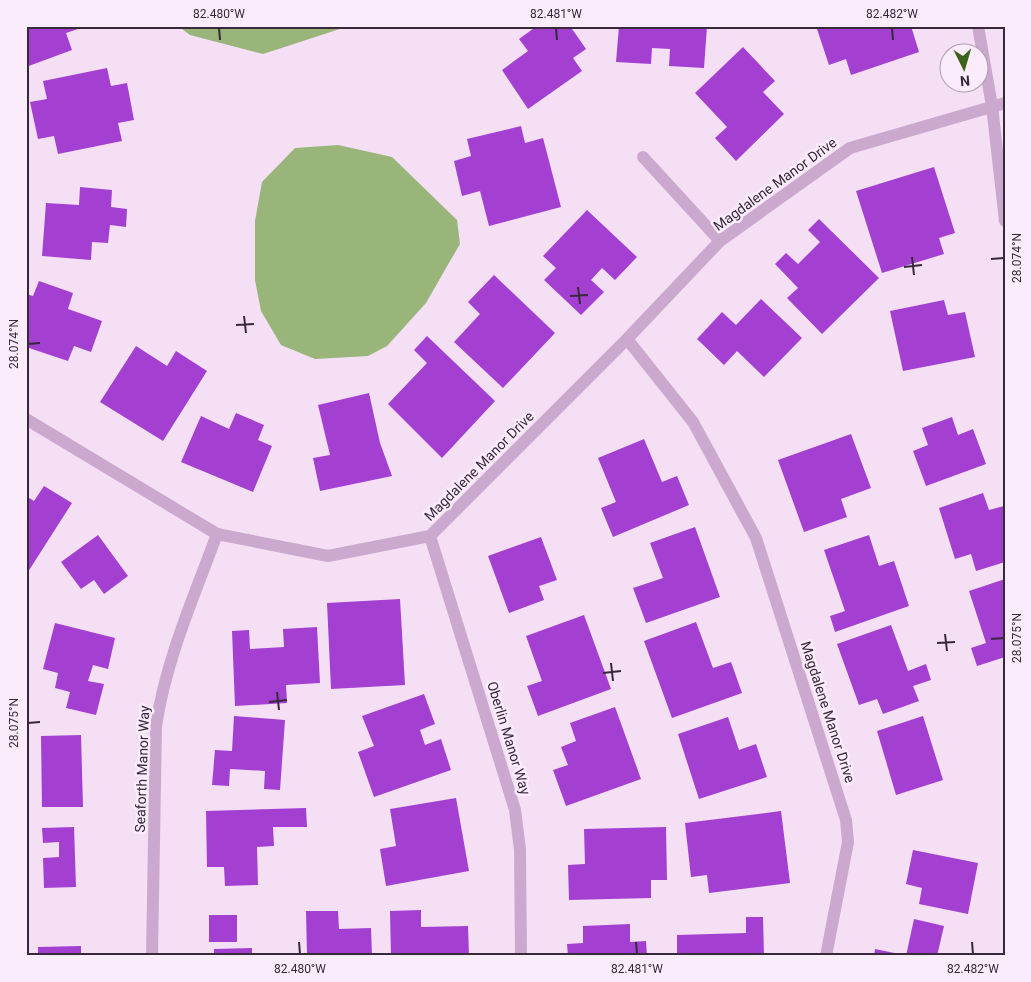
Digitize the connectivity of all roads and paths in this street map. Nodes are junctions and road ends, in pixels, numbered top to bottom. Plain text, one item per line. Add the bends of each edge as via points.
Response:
1 (978, 26) edge
2 (998, 105) edge
3 (643, 157) dead end
4 (1005, 221) edge
5 (720, 241) junction
6 (627, 339) junction
7 (26, 419) edge
8 (217, 534) junction
9 (430, 536) junction
10 (152, 956) edge
11 (521, 956) edge
12 (826, 956) edge

1 - 2 street
2 - 4 street
2 - 5 street, Magdalene Manor Drive via 850,148
3 - 5 street
5 - 6 street, Magdalene Manor Drive
6 - 9 street, Magdalene Manor Drive
6 - 12 street, Magdalene Manor Drive via 694,422 756,538 846,820 848,842
7 - 8 street, Magdalene Manor Drive
8 - 9 street, Magdalene Manor Drive via 328,556
8 - 10 street, Seaforth Manor Way via 166,672 158,709
9 - 11 street, Oberlin Manor Way via 515,810 520,850

